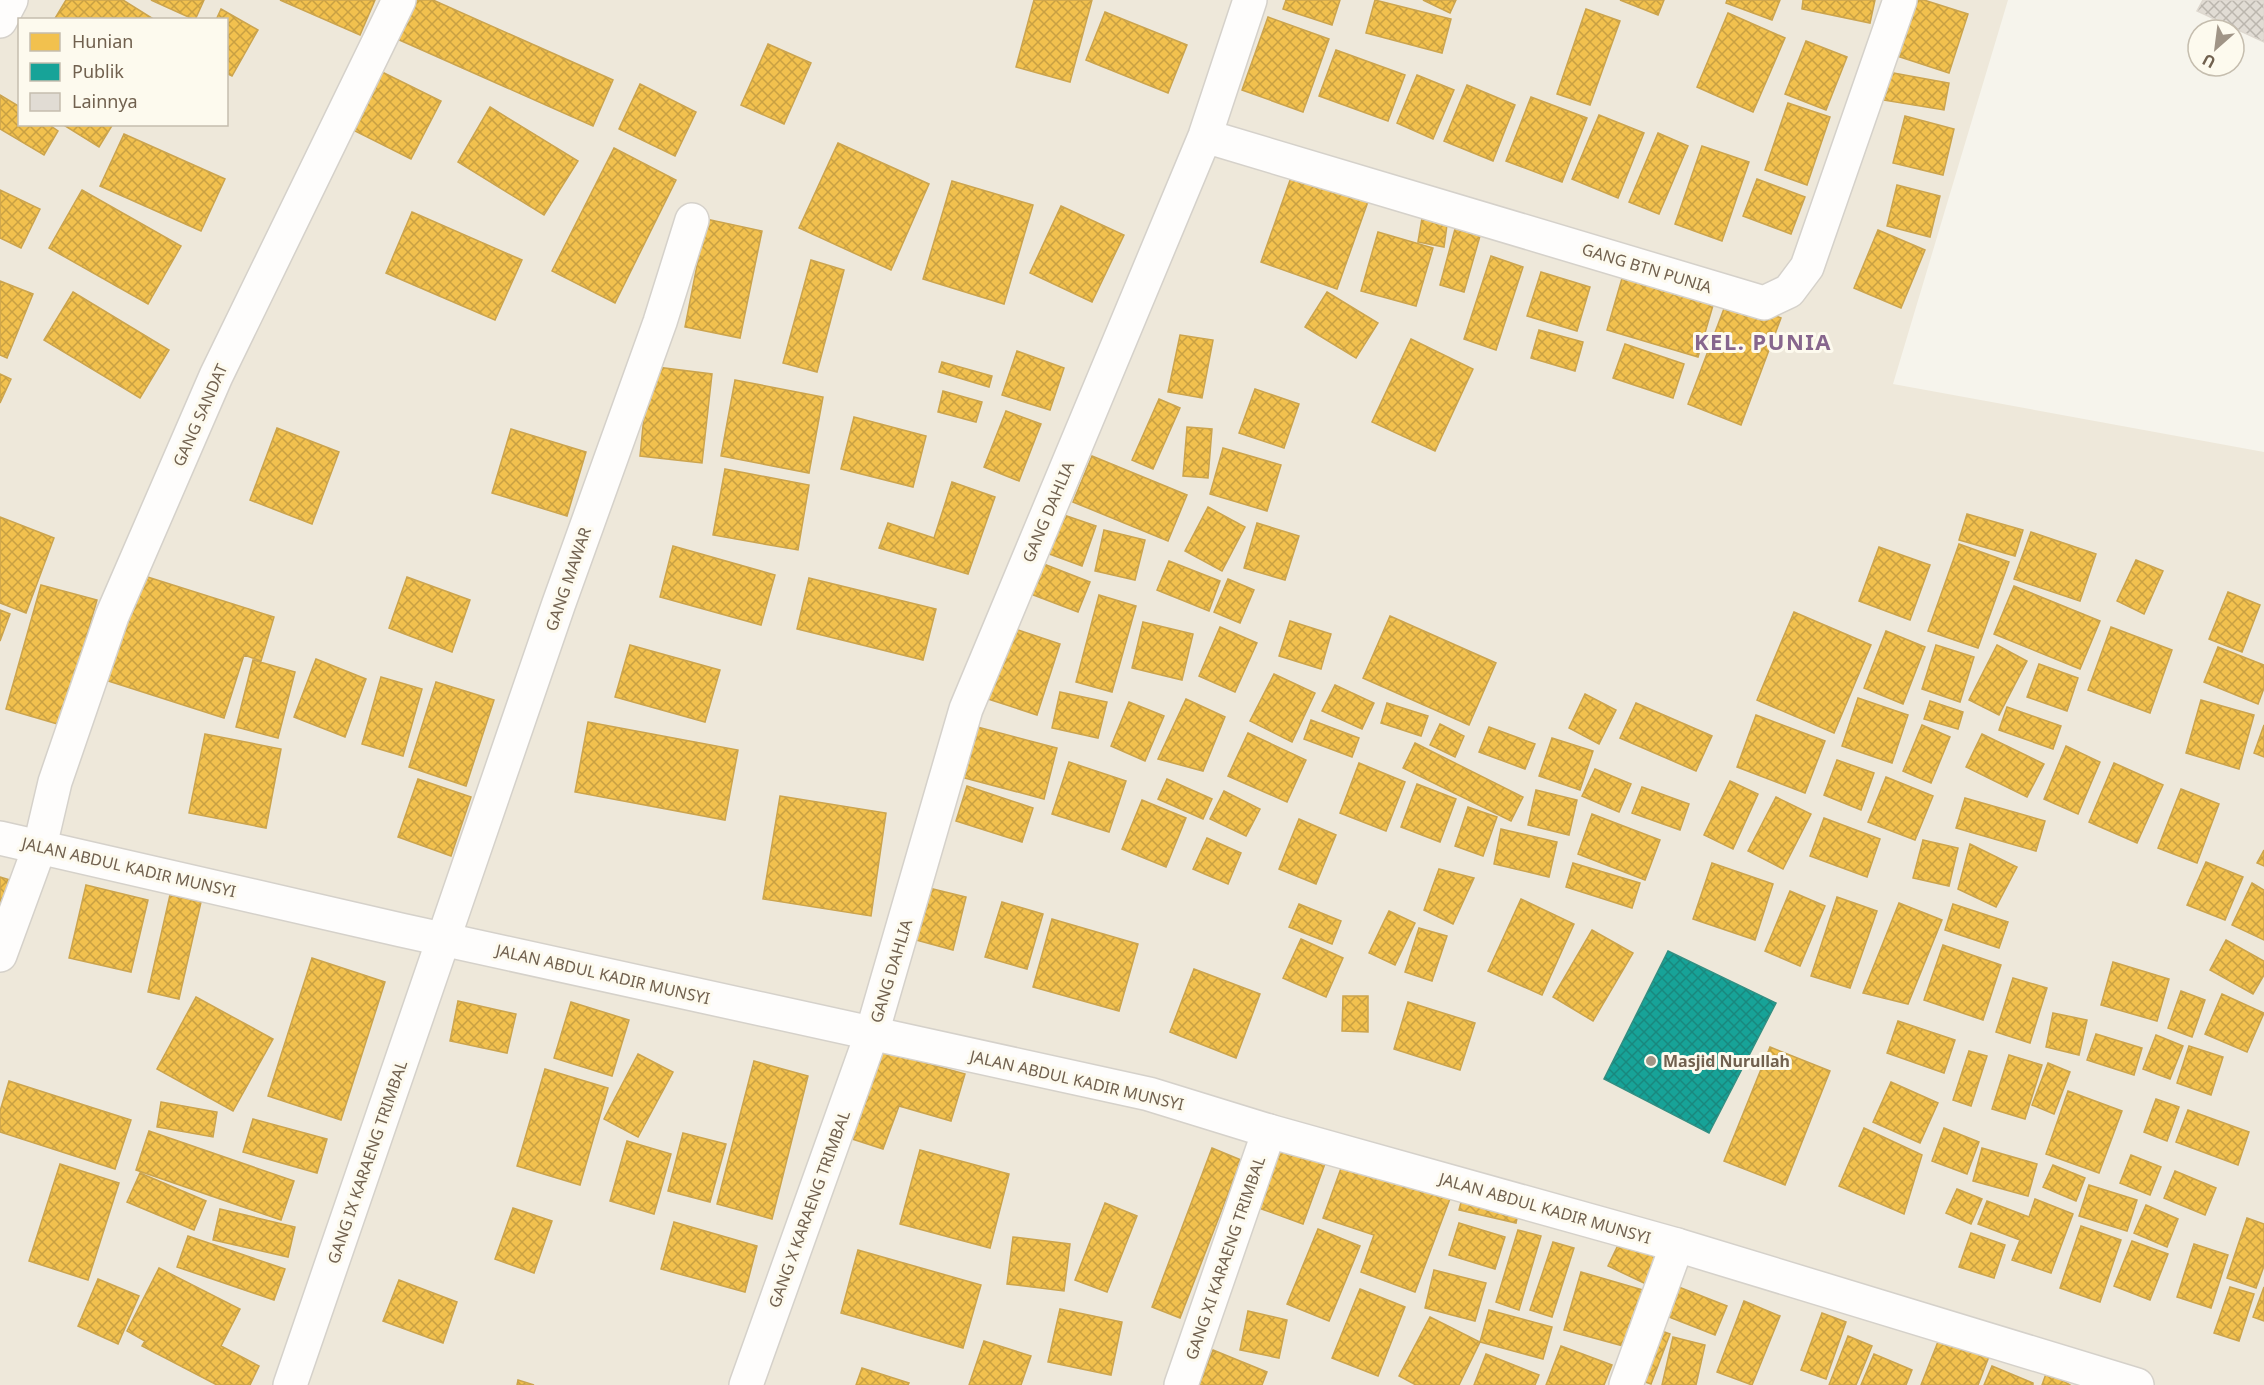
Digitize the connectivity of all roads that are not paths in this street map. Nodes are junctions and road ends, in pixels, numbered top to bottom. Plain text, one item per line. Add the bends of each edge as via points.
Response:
1 (11, 0) edge
2 (399, 0) edge
3 (1250, 0) edge
4 (1900, 0) edge
5 (0, 21) edge
6 (1205, 136) junction
7 (692, 220) dead end
8 (0, 838) edge
9 (40, 846) junction
10 (445, 939) junction
11 (0, 955) edge
12 (872, 1033) junction
13 (1269, 1131) junction
14 (1677, 1245) junction
15 (290, 1385) edge
16 (746, 1385) edge
17 (1181, 1385) edge
18 (1626, 1385) edge
19 (2138, 1385) edge

1 - 5 street
2 - 9 street, GANG SANDAT via 216,376 112,616 55,782
3 - 6 street, GANG DAHLIA
4 - 6 street, GANG BTN PUNIA via 1807,267 1789,291 1764,303
6 - 12 street, GANG DAHLIA via 966,709
7 - 10 street, GANG MAWAR
8 - 9 street, JALAN ABDUL KADIR MUNSYI
9 - 10 street, JALAN ABDUL KADIR MUNSYI
9 - 11 street, GANG SANDAT
10 - 12 street, JALAN ABDUL KADIR MUNSYI
10 - 15 street, GANG IX KARAENG TRIMBAL
12 - 13 street, JALAN ABDUL KADIR MUNSYI via 1149,1094
12 - 16 street, GANG X KARAENG TRIMBAL
13 - 14 street, JALAN ABDUL KADIR MUNSYI
13 - 17 street, GANG XI KARAENG TRIMBAL
14 - 18 street
14 - 19 street, JALAN ABDUL KADIR MUNSYI

